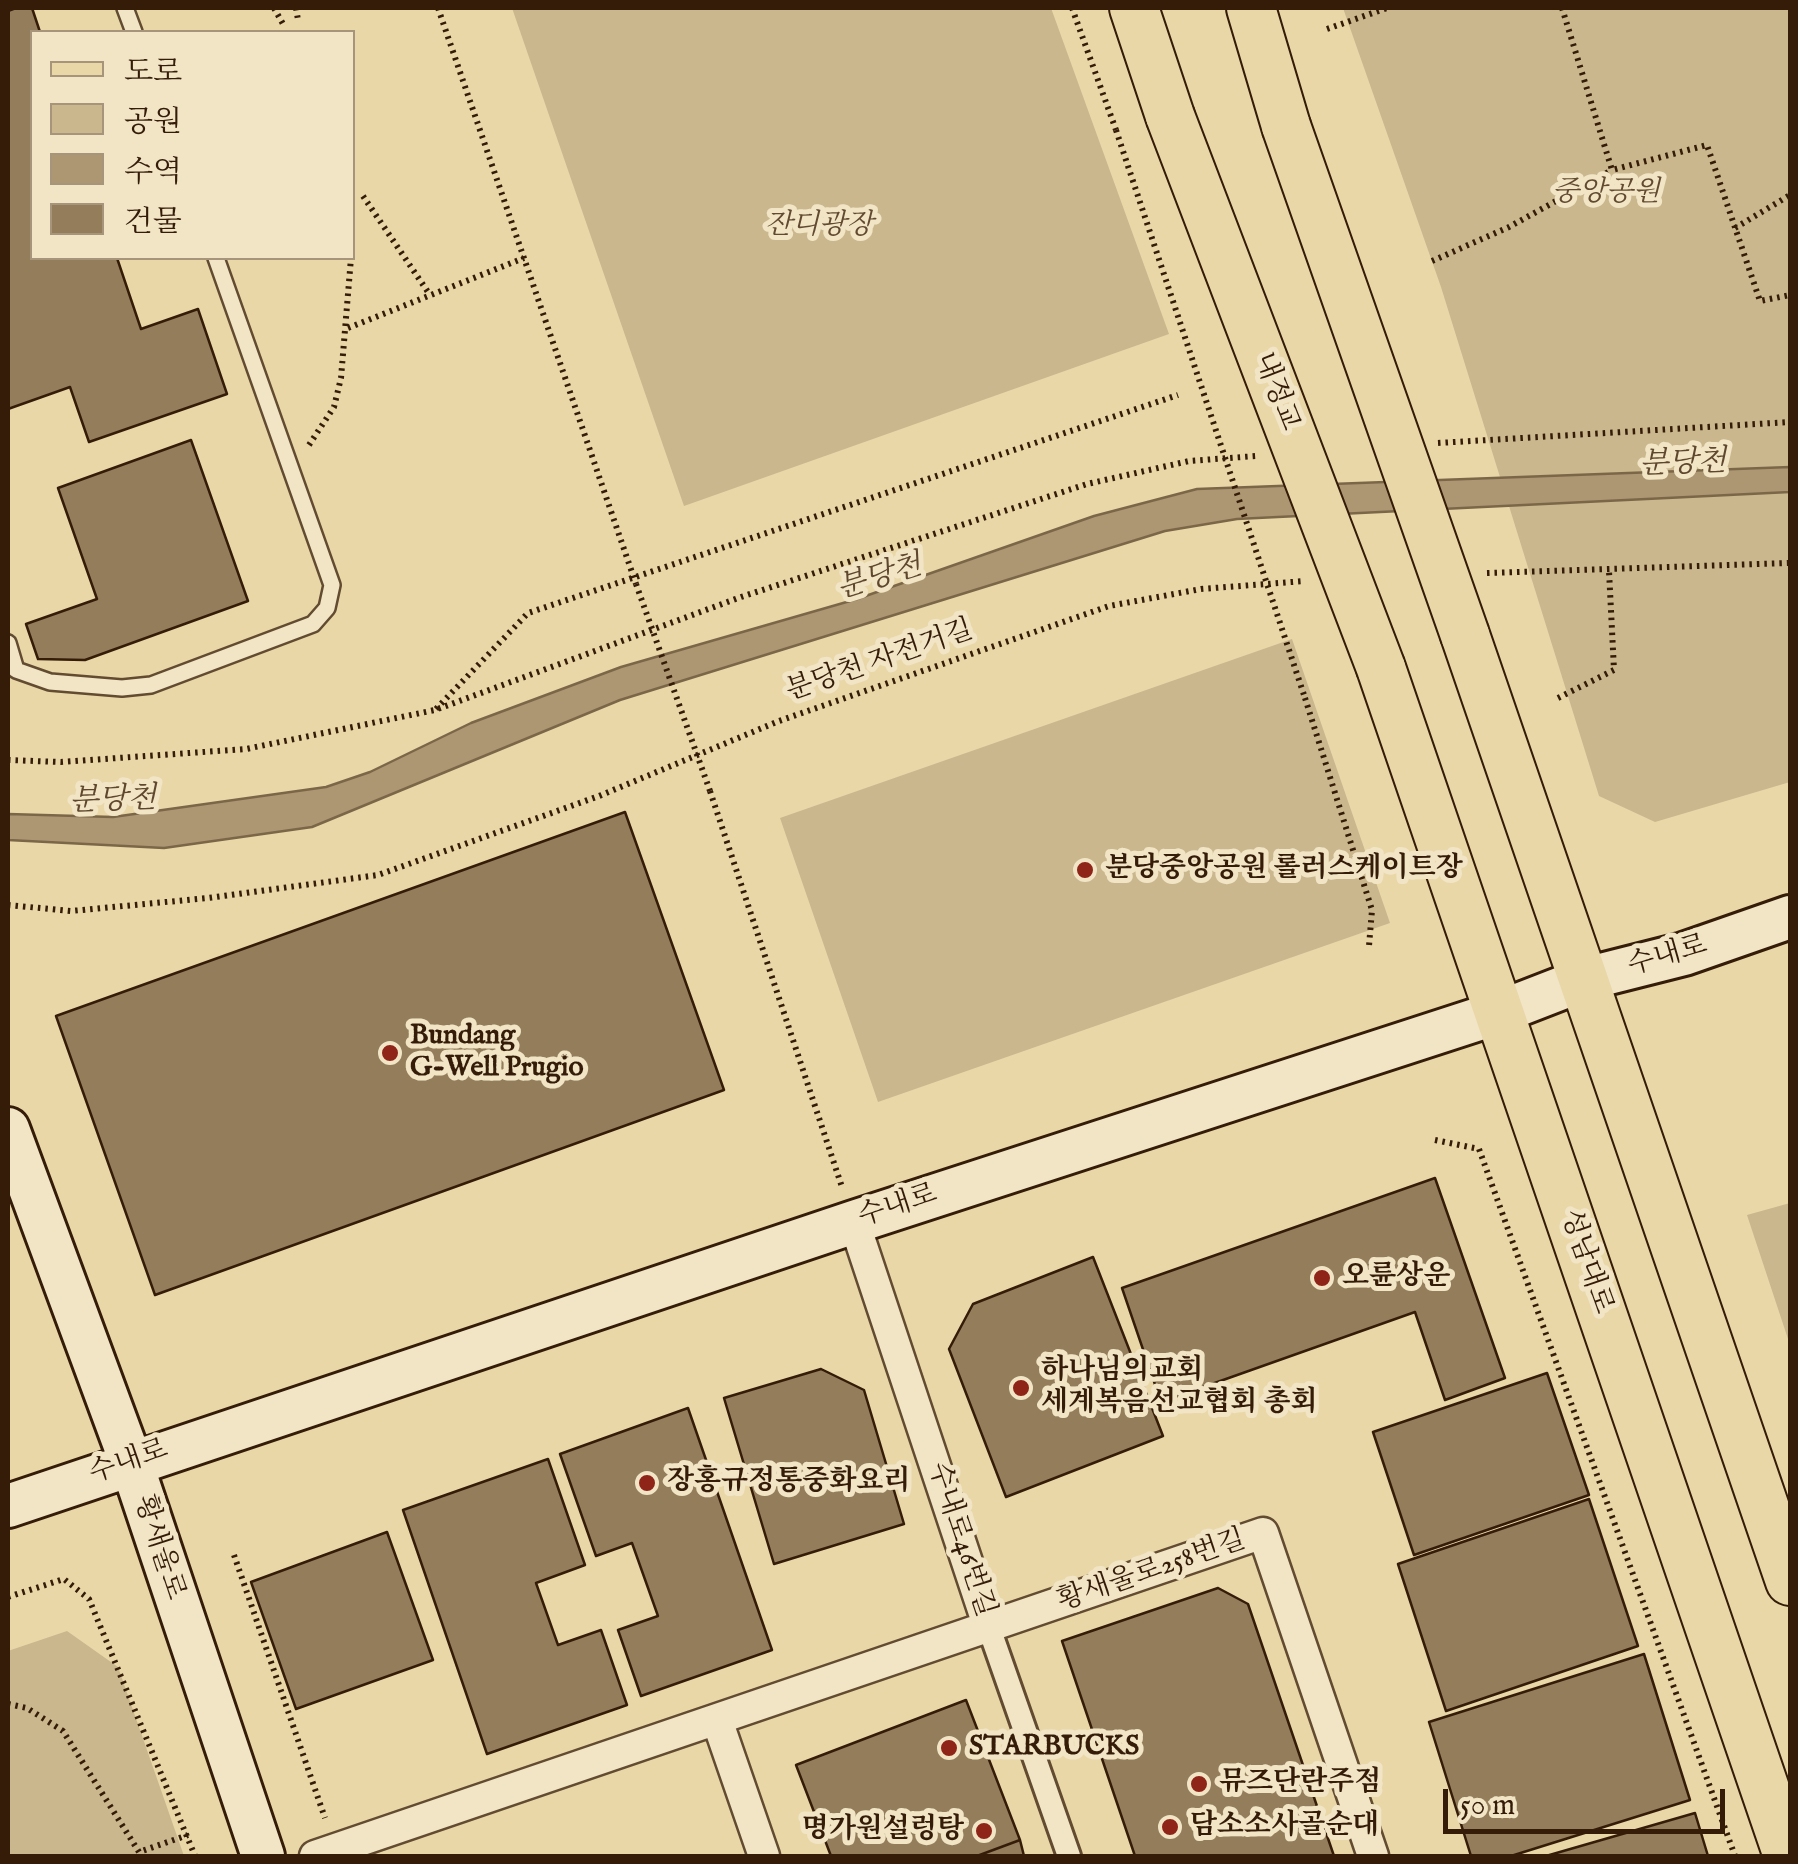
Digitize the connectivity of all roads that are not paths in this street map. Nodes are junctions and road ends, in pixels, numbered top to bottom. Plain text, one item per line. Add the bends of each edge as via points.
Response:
1 (1134, 8) edge
2 (1251, 8) edge
3 (217, 260) edge
4 (8, 643) edge
5 (1381, 668) joint
6 (1790, 917) edge
7 (1585, 979) junction
8 (1500, 1012) junction
9 (8, 1128) edge
10 (854, 1222) junction
11 (131, 1462) junction
12 (8, 1506) edge
13 (1790, 1581) edge
14 (989, 1628) junction
15 (717, 1720) junction
16 (326, 1853) edge
17 (263, 1856) edge
18 (764, 1856) edge
19 (1069, 1856) edge
20 (1373, 1856) edge
21 (1788, 1856) edge

1 - 5 main road, 내정교, bridge
2 - 7 main road, bridge via 1286,126
3 - 4 lane via 332,585 328,608 312,624 151,685 50,682 16,670
5 - 8 main road, 성남대로
6 - 7 main road, 수내로
7 - 8 main road, 수내로
7 - 13 main road
8 - 10 main road, 수내로
8 - 21 main road, 성남대로
9 - 11 main road, 황새울로
10 - 11 main road, 수내로
10 - 14 street, 수내로46번길
11 - 12 main road, 수내로
11 - 17 main road, 황새울로
14 - 15 street, 황새울로258번길
14 - 19 street, 수내로46번길
14 - 20 street, 황새울로258번길 via 1263,1533
15 - 16 street, 황새울로258번길
15 - 18 street

